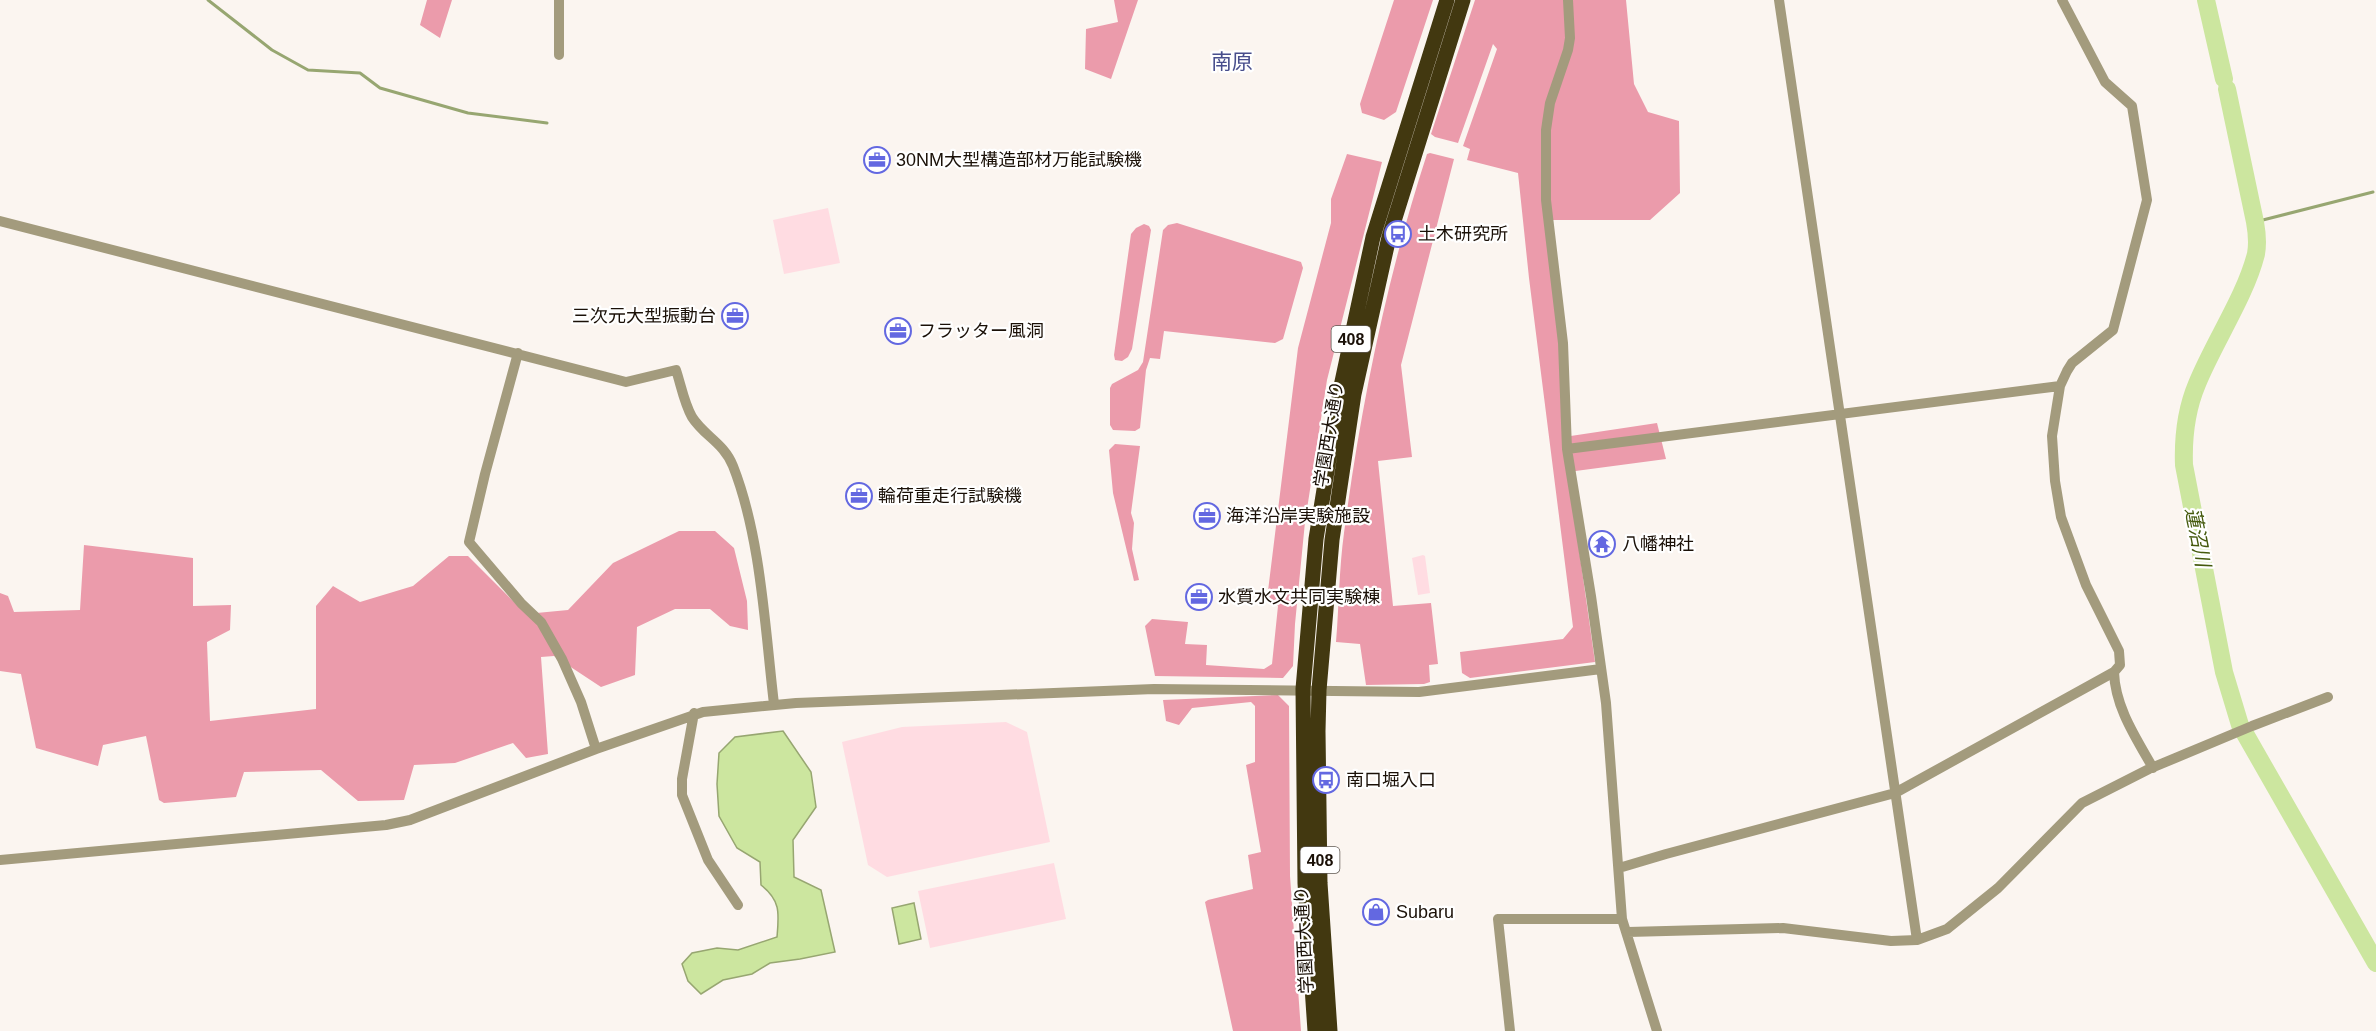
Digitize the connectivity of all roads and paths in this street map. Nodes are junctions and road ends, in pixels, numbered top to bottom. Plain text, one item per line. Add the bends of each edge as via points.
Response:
1 (559, 0) edge
2 (1447, 0) edge
3 (1463, 0) edge
4 (1568, 0) edge
5 (1779, 0) edge
6 (2062, 0) edge
7 (559, 55) dead end
8 (0, 221) edge
9 (518, 353) junction
10 (2060, 386) junction
11 (1841, 415) junction
12 (1567, 449) junction
13 (1601, 669) junction
14 (2114, 672) junction
15 (1303, 689) junction
16 (1319, 690) junction
17 (2328, 697) dead end
18 (774, 705) junction
19 (694, 713) junction
20 (596, 749) junction
21 (2153, 768) junction
22 (1895, 793) junction
23 (0, 860) edge
24 (1619, 868) junction
25 (738, 905) dead end
26 (1622, 919) junction
27 (1628, 932) junction
28 (1917, 940) junction
29 (1319, 987) junction
30 (1315, 1031) edge
31 (1330, 1031) edge
32 (1510, 1031) edge
33 (1657, 1031) edge

1 - 7 street
2 - 15 highway, 学園西大通り / 408 via 1373,237 1356,311 1316,539
3 - 16 highway, 学園西大通り / 408 via 1389,237 1371,313 1342,464
4 - 12 street via 1568,50 1550,103 1546,129 1546,200 1563,343
5 - 11 street
6 - 10 street via 2106,82 2132,106 2148,200 2113,330 2072,363
8 - 9 street
9 - 18 street via 626,382 676,370 693,418 726,452 737,479 753,542
9 - 20 street via 469,542 541,622 581,702
10 - 11 street
10 - 14 street via 2052,436 2061,517 2086,585 2119,651 2120,665
11 - 12 street
11 - 22 street
12 - 13 street
13 - 16 street via 1419,692
13 - 24 street
14 - 21 street via 2115,690
14 - 22 street
15 - 16 street
15 - 18 street via 1154,689
15 - 29 highway, 学園西大通り / 408 via 1305,883
16 - 29 highway, 学園西大通り / 408
17 - 21 street
18 - 19 street
19 - 20 street
19 - 25 street via 682,795 708,860
20 - 23 street via 432,813 386,825
21 - 28 street via 2082,803 1998,888 1947,929
22 - 24 street
22 - 28 street
24 - 26 street
26 - 27 street
26 - 32 street via 1498,919
27 - 28 street via 1783,928 1892,941
27 - 33 street
29 - 30 highway, 学園西大通り / 408
29 - 31 highway, 学園西大通り / 408

